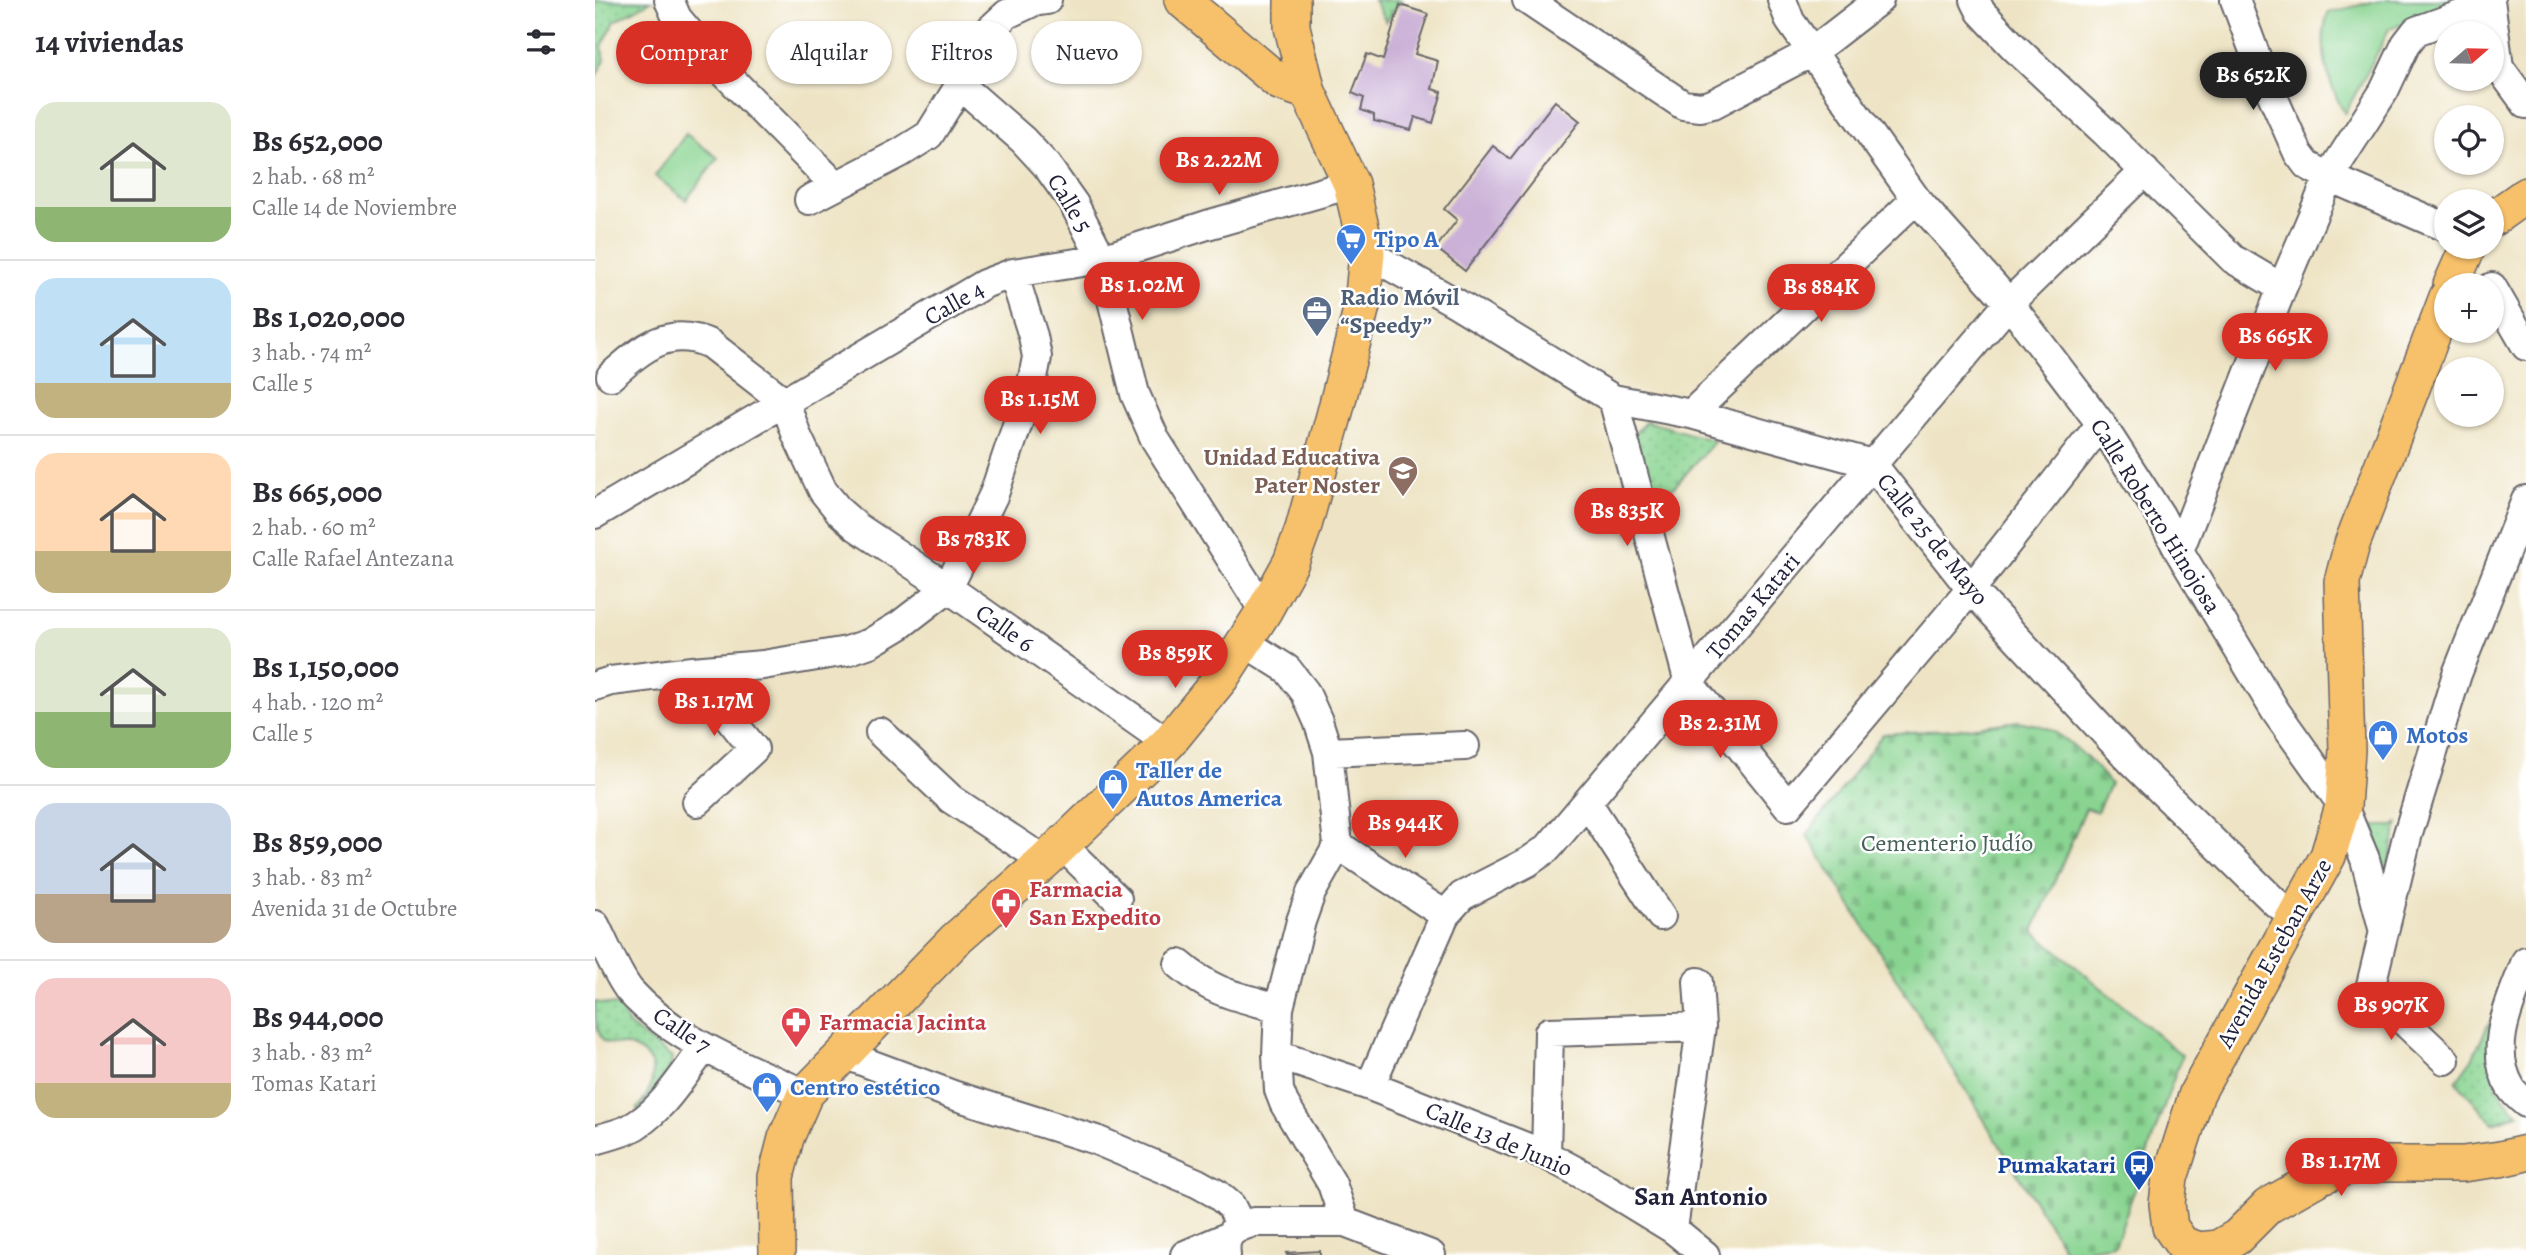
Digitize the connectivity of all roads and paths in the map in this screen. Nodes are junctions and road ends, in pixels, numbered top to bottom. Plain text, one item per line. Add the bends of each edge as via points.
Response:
1 (669, 0) edge
2 (1047, 0) edge
3 (1182, 0) edge
4 (1292, 0) edge
5 (1527, 0) edge
6 (1782, 0) edge
7 (1879, 0) edge
8 (1975, 0) edge
9 (2235, 0) edge
10 (2490, 0) edge
11 (1812, 52) junction
12 (960, 85) junction
13 (1308, 92) junction
14 (2526, 104) edge
15 (2145, 171) junction
16 (2329, 177) junction
17 (1351, 184) junction
18 (836, 187) junction
19 (2526, 195) edge
20 (1916, 199) junction
21 (809, 200) dead end
22 (2504, 211) edge
23 (2434, 222) edge
24 (1367, 253) junction
25 (1102, 259) junction
26 (1013, 273) junction
27 (2282, 288) junction
28 (2009, 303) junction
29 (2504, 308) edge
30 (2434, 331) edge
31 (2526, 346) edge
32 (611, 376) dead end
33 (1613, 400) junction
34 (785, 402) junction
35 (1691, 414) junction
36 (2101, 424) junction
37 (1872, 464) junction
38 (2526, 500) edge
39 (595, 514) edge
40 (2179, 551) junction
41 (947, 588) junction
42 (1971, 589) junction
43 (1264, 611) junction
44 (1244, 642) junction
45 (692, 671) junction
46 (1689, 683) junction
47 (595, 686) edge
48 (880, 732) dead end
49 (1168, 743) junction
50 (1465, 746) dead end
51 (1328, 752) junction
52 (697, 802) dead end
53 (1587, 802) junction
54 (2343, 806) junction
55 (1338, 845) junction
56 (1053, 853) junction
57 (1117, 899) dead end
58 (1445, 915) junction
59 (2296, 915) junction
60 (1661, 916) dead end
61 (595, 925) edge
62 (2384, 932) junction
63 (2526, 961) edge
64 (1179, 964) dead end
65 (1698, 982) dead end
66 (1279, 1008) junction
67 (1701, 1027) junction
68 (703, 1048) junction
69 (846, 1055) junction
70 (1277, 1055) junction
71 (2445, 1060) dead end
72 (1370, 1086) junction
73 (805, 1094) junction
74 (2526, 1103) edge
75 (595, 1140) edge
76 (2526, 1153) edge
77 (1546, 1155) junction
78 (1345, 1222) junction
79 (1673, 1229) junction
80 (1231, 1239) edge
81 (2169, 1249) edge
82 (778, 1255) edge
83 (1185, 1255) edge
84 (1431, 1255) edge
85 (1705, 1255) edge

1 - 18 street via 677,18 711,58
2 - 12 street via 1007,14 984,35
3 - 13 main road via 1279,82
4 - 13 main road via 1292,27
5 - 11 street via 1691,107 1713,104
6 - 11 street, Calle Roberto Hinojosa via 1790,21
7 - 11 street
8 - 15 street via 2014,47
9 - 16 street via 2298,153
10 - 14 street via 2499,67
10 - 16 street via 2416,32
11 - 20 street, Calle Roberto Hinojosa
12 - 18 street via 929,135
12 - 25 street, Calle 5 via 1047,166 1075,204
13 - 17 main road
15 - 27 street via 2233,260
15 - 28 street, Tomas Katari
16 - 23 street
16 - 27 street
17 - 24 main road
17 - 25 street, Calle 4
18 - 21 street
19 - 22 main road
20 - 28 street, Calle Roberto Hinojosa
20 - 35 street
24 - 33 street, Calle 25 de Mayo
24 - 43 main road via 1362,306 1303,529
25 - 26 street, Calle 4
25 - 43 street, Calle 5 via 1135,394 1155,439
26 - 34 street, Calle 4 via 984,284
26 - 41 street via 1037,357 1033,378 994,494
27 - 40 street
28 - 36 street, Calle Roberto Hinojosa
28 - 37 street, Tomas Katari
29 - 31 street
30 - 54 main road, Avenida Esteban Arze via 2352,544 2342,582 2347,750
32 - 34 street via 645,347 680,335 696,337
33 - 35 street, Calle 25 de Mayo
33 - 46 street
34 - 39 street, Calle 4
34 - 41 street, Calle 6 via 823,491 840,512
35 - 37 street, Calle 25 de Mayo
36 - 40 street, Calle Roberto Hinojosa
36 - 42 street
37 - 42 street, Calle 25 de Mayo
37 - 46 street, Tomas Katari
38 - 62 street via 2457,674 2407,837
40 - 54 street, Calle Roberto Hinojosa via 2276,712
41 - 45 street via 900,625 847,651
41 - 49 street, Calle 6
42 - 46 street via 1789,806
42 - 59 street, Calle 25 de Mayo via 2132,762 2276,903
43 - 44 main road
44 - 49 main road
44 - 51 street via 1287,669 1305,692
45 - 47 street
45 - 52 street via 754,749
46 - 53 street, Tomas Katari
48 - 56 street via 951,799
49 - 56 main road
50 - 51 street
51 - 55 street
53 - 58 street, Tomas Katari via 1548,848 1462,895
53 - 60 street
54 - 59 main road, Avenida Esteban Arze via 2329,856
54 - 62 street, Calle Roberto Hinojosa via 2365,859
55 - 58 street
55 - 66 street via 1311,893
56 - 57 street
56 - 69 main road via 955,940
58 - 72 street, Tomas Katari
59 - 81 main road, Avenida Esteban Arze via 2197,1093 2170,1178
61 - 68 street, Calle 7 via 629,990
62 - 71 street, Calle Roberto Hinojosa via 2370,989
63 - 74 street via 2503,1023 2500,1045 2511,1088
64 - 66 street via 1207,986
65 - 67 street
66 - 70 street
67 - 77 street via 1549,1032
67 - 79 street
68 - 73 street, Calle 7
68 - 75 street via 644,1119
69 - 73 main road
69 - 80 street via 1096,1140 1197,1183 1231,1206
70 - 72 street, Calle 13 de Junio
70 - 78 street via 1284,1103 1332,1184
72 - 77 street, Calle 13 de Junio
73 - 82 main road via 776,1177
76 - 81 main road, Avenida Esteban Arze via 2463,1164 2347,1167 2268,1206 2238,1237 2218,1248
77 - 79 street, Calle 13 de Junio
78 - 80 street via 1254,1222
78 - 84 street
79 - 85 street, Calle 13 de Junio
80 - 83 street

